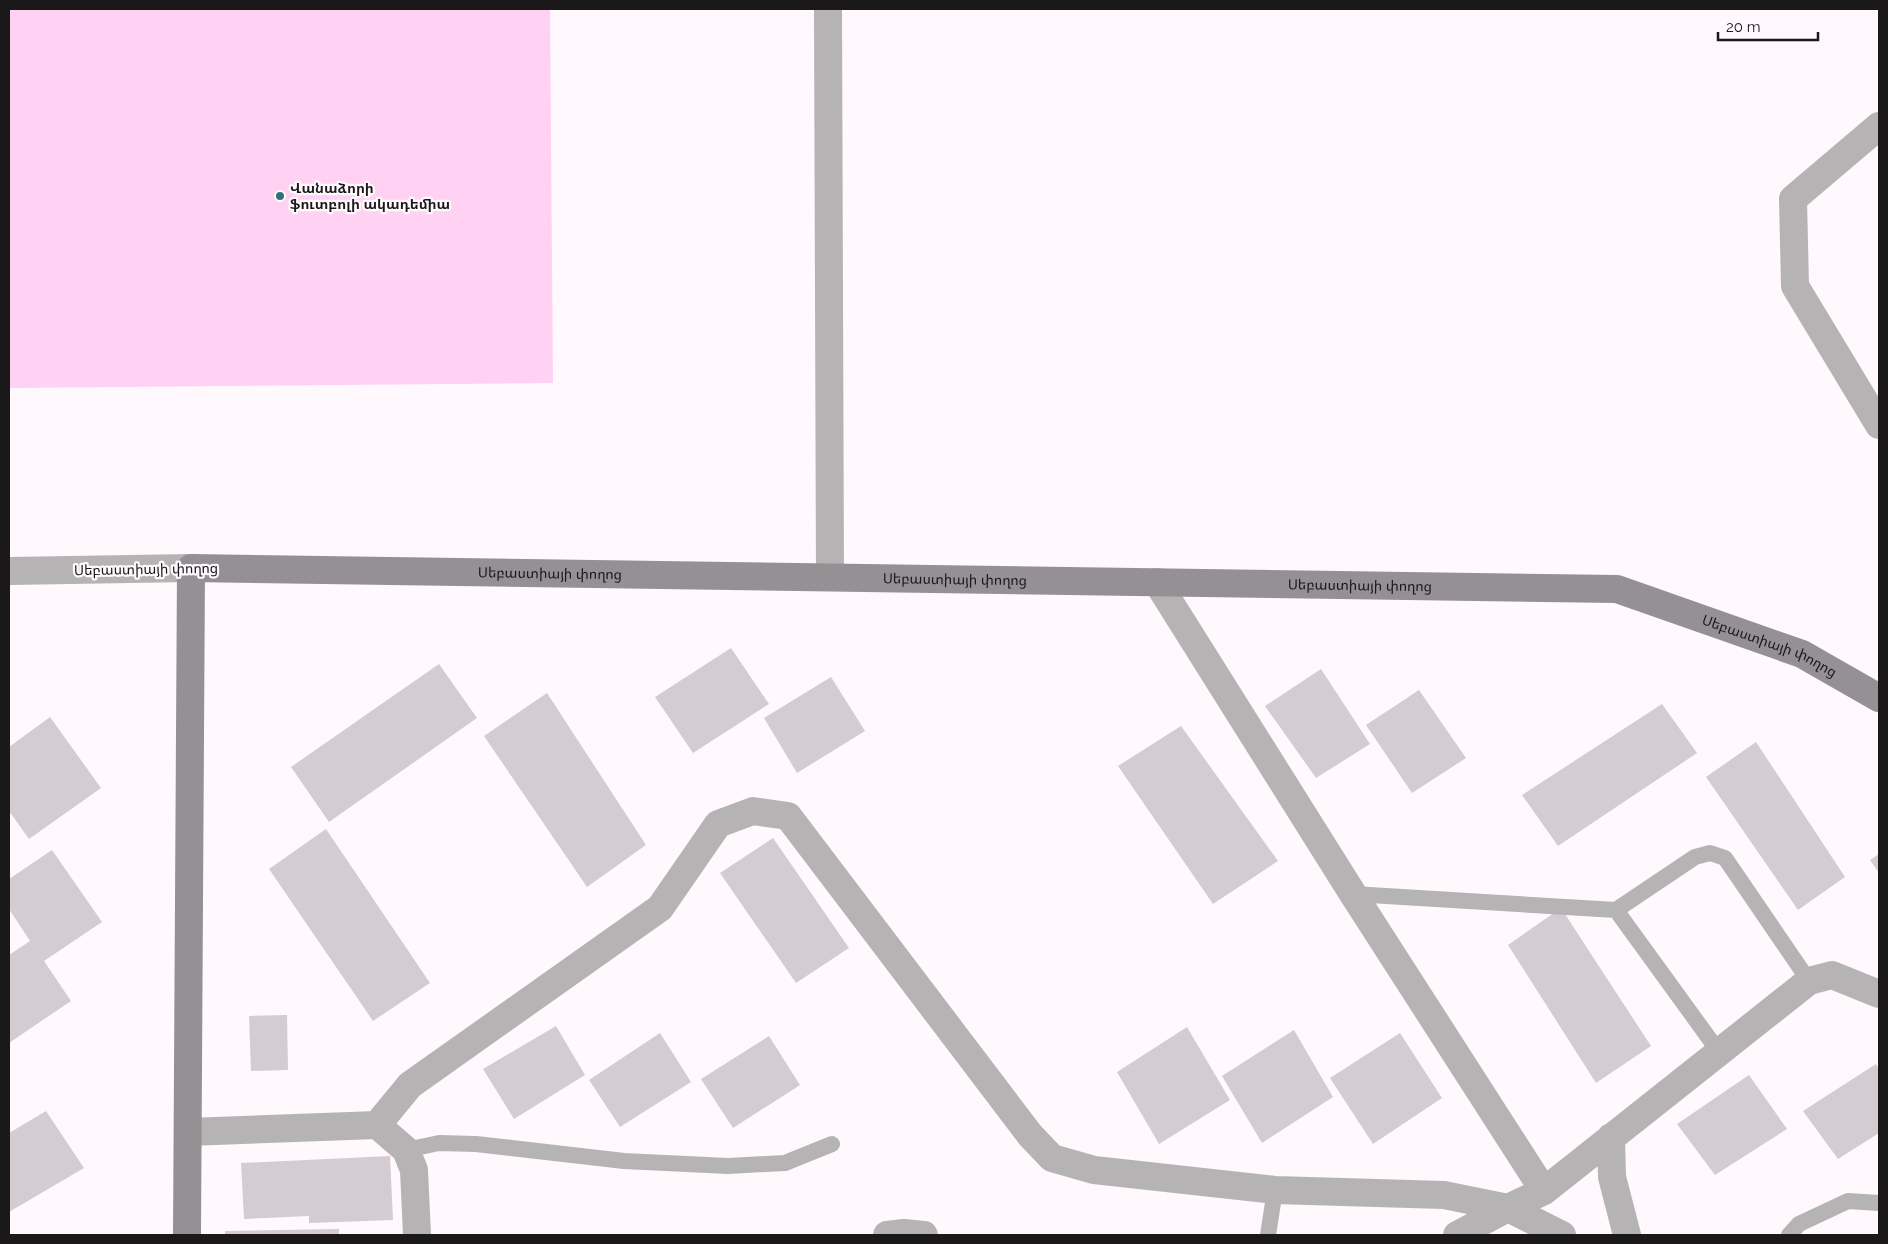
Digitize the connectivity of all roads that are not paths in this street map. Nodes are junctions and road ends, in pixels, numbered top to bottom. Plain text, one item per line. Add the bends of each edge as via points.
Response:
1 (828, 9) edge
2 (1879, 126) edge
3 (1879, 425) edge
4 (191, 568) junction
5 (9, 571) edge
6 (830, 577) junction
7 (1157, 582) junction
8 (1879, 698) edge
9 (1353, 894) junction
10 (1616, 910) junction
11 (1809, 980) junction
12 (1879, 994) edge
13 (1719, 1052) junction
14 (378, 1125) junction
15 (188, 1132) junction
16 (1612, 1137) junction
17 (832, 1144) dead end
18 (406, 1150) junction
19 (1275, 1190) junction
20 (1544, 1191) junction
21 (1879, 1203) edge
22 (1508, 1208) junction
23 (187, 1235) edge
24 (417, 1235) edge
25 (887, 1235) edge
26 (924, 1235) edge
27 (1268, 1235) edge
28 (1457, 1235) edge
29 (1562, 1235) edge
30 (1627, 1235) edge
31 (1789, 1235) edge

1 - 6 street
2 - 3 street via 1793,199 1795,286
4 - 5 street, Սեբաստիայի փողոց
4 - 6 street, Սեբաստիայի փողոց
4 - 15 street
6 - 7 street, Սեբաստիայի փողոց
7 - 8 street, Սեբաստիայի փողոց via 1617,588 1802,654
7 - 9 street
9 - 10 lane
9 - 20 street
10 - 11 lane via 1696,857 1710,853 1725,858
10 - 13 lane
11 - 12 street via 1832,975
11 - 13 street
13 - 16 street
14 - 15 street
14 - 18 street
14 - 19 street via 410,1085 660,908 718,824 753,811 788,816 1030,1135 1052,1158 1094,1170
15 - 23 street
16 - 20 street
16 - 30 street via 1612,1177
17 - 18 lane via 785,1163 728,1166 624,1161 476,1144 438,1143
18 - 24 street via 414,1170
19 - 22 street via 1444,1195
19 - 27 lane
20 - 22 street
21 - 31 lane via 1848,1201 1799,1224
22 - 28 street
22 - 29 street
25 - 26 street

